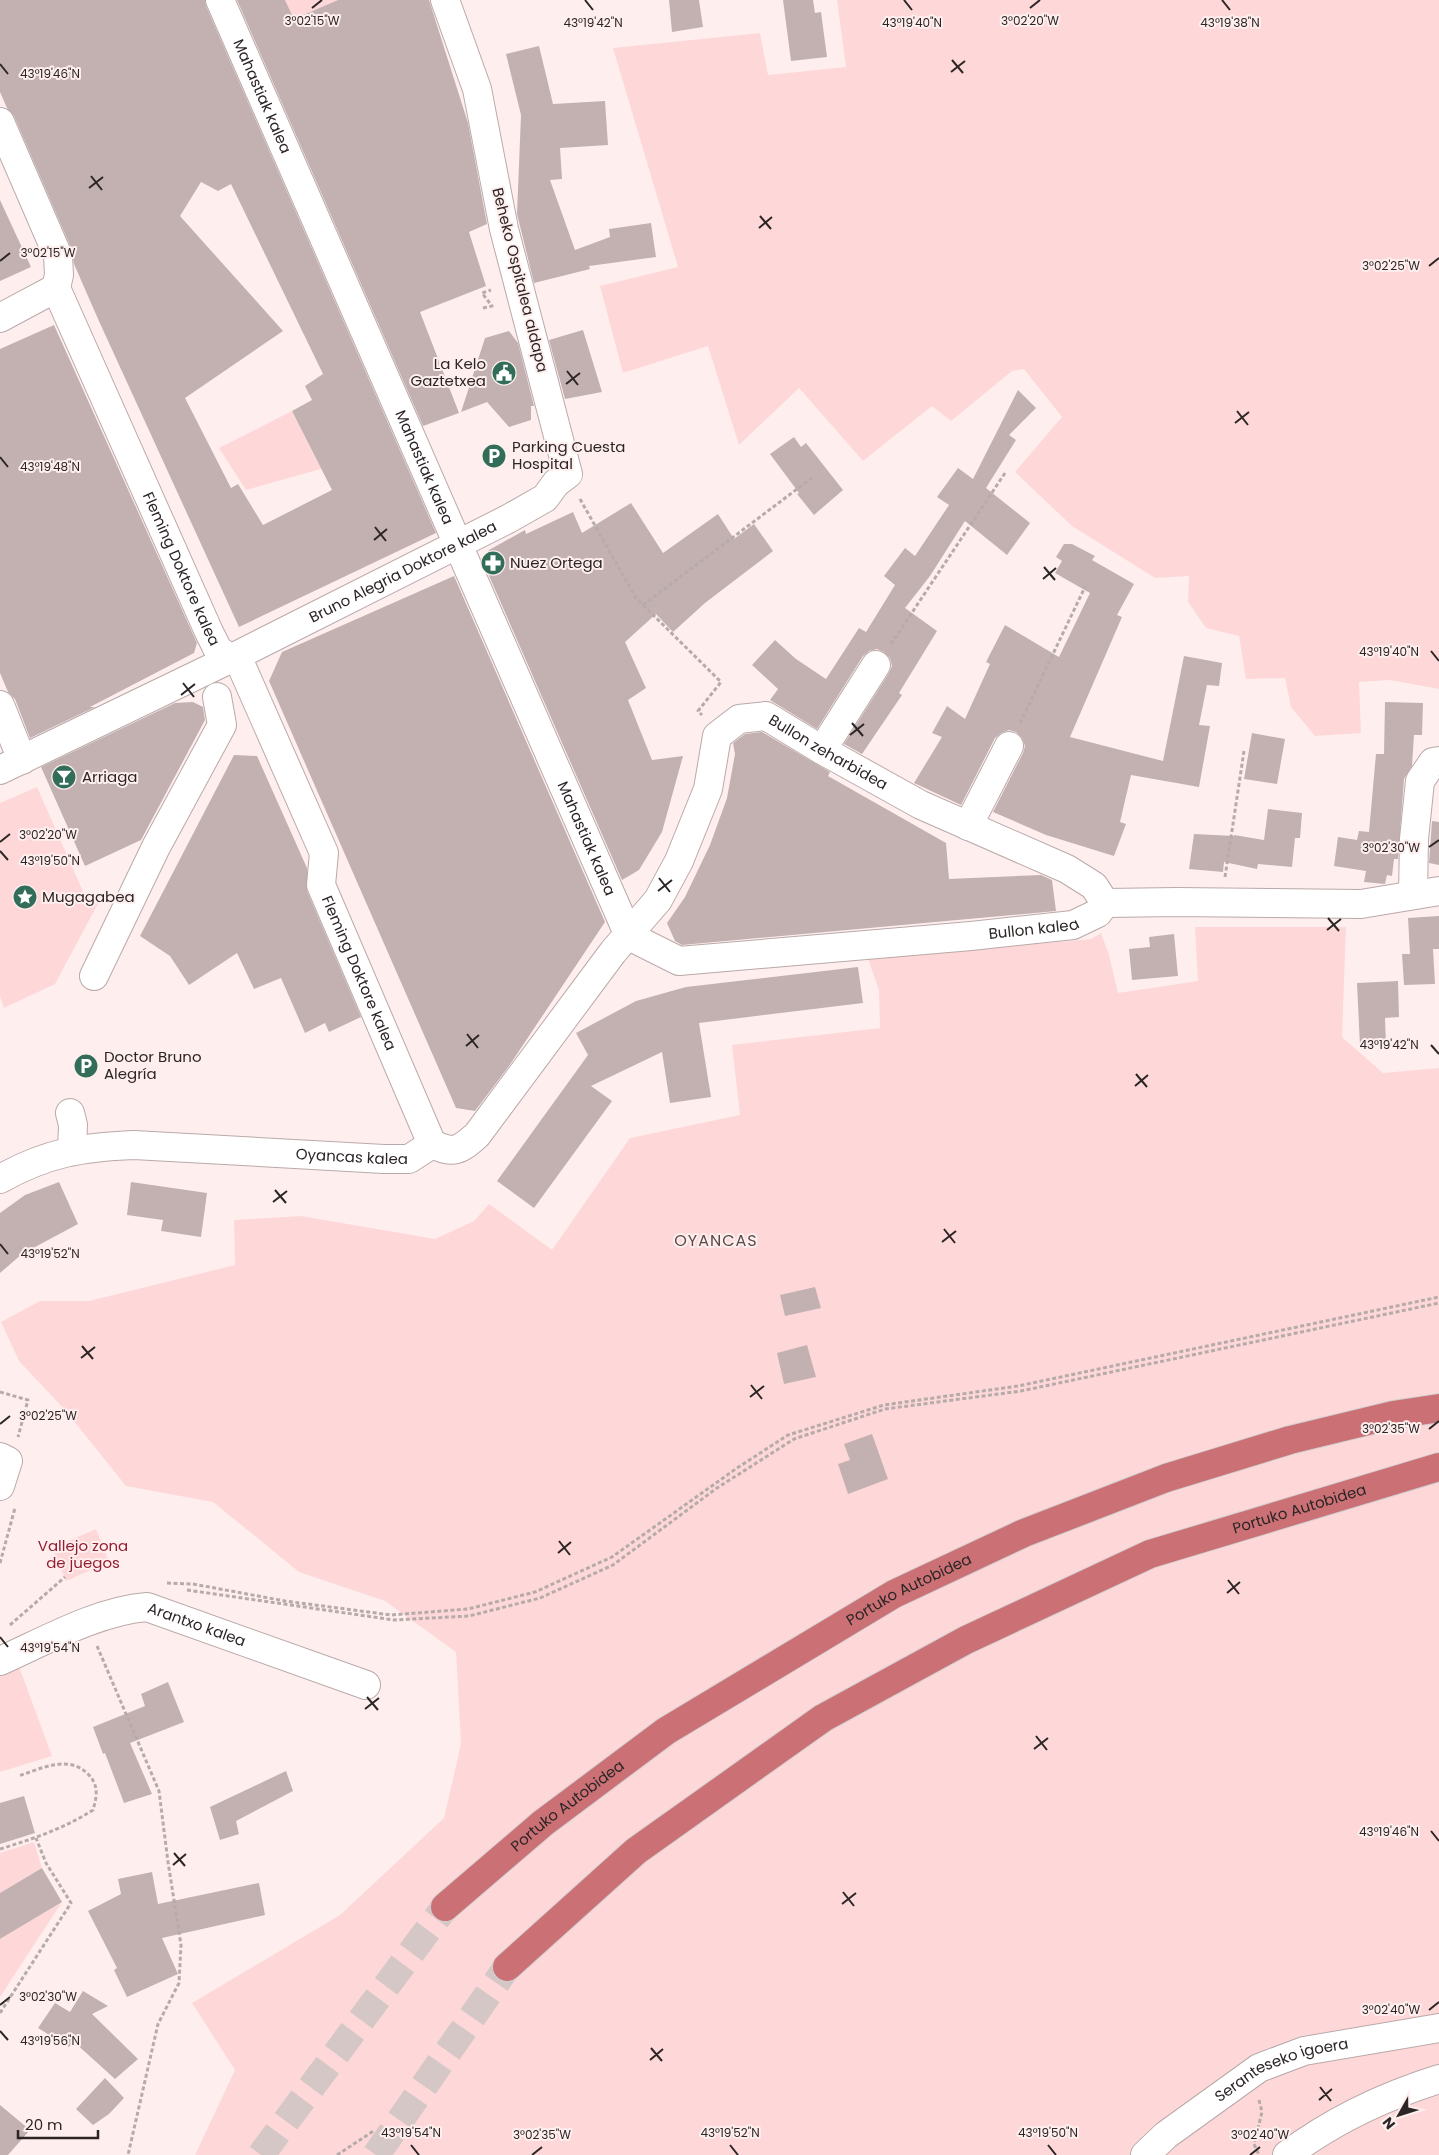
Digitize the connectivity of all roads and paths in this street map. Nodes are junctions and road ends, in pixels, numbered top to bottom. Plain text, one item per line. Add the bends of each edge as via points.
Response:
1 (220, 0) edge
2 (445, 0) edge
3 (0, 122) edge
4 (56, 288) junction
5 (496, 289) dead end
6 (483, 308) dead end
7 (0, 318) edge
8 (1005, 473) dead end
9 (568, 474) junction
10 (813, 477) dead end
11 (457, 544) junction
12 (1085, 587) dead end
13 (643, 605) junction
14 (230, 659) junction
15 (876, 665) joint
16 (217, 696) dead end
17 (0, 705) edge
18 (698, 711) dead end
19 (1009, 746) joint
20 (822, 750) junction
21 (1244, 750) dead end
22 (1439, 760) edge
23 (11, 765) edge
24 (968, 826) junction
25 (1426, 893) edge
26 (1221, 902) junction
27 (1105, 904) junction
28 (629, 936) junction
29 (94, 976) dead end
30 (70, 1113) dead end
31 (432, 1144) junction
32 (72, 1151) junction
33 (0, 1179) edge
34 (1439, 1297) edge
35 (1439, 1303) edge
36 (0, 1392) edge
37 (1439, 1408) edge
38 (8, 1450) edge
39 (1439, 1467) edge
40 (0, 1486) edge
41 (65, 1577) dead end
42 (163, 1583) dead end
43 (169, 1588) dead end
44 (88, 1623) junction
45 (7, 1627) dead end
46 (0, 1661) edge
47 (366, 1686) dead end
48 (18, 1776) dead end
49 (36, 1838) junction
50 (0, 1849) edge
51 (445, 1907) tunnel mouth
52 (507, 1967) tunnel mouth
53 (0, 2013) edge
54 (1439, 2028) edge
55 (1270, 2064) junction
56 (1439, 2079) edge
57 (375, 2130) dead end
58 (128, 2155) edge
59 (337, 2155) edge
60 (1145, 2155) edge
61 (1259, 2155) edge
62 (1287, 2155) edge

1 - 11 street, Mahastiak kalea
2 - 9 street, Beheko Ospitalea aldapa via 477,89 504,229
3 - 4 street, Fleming Doktore kalea via 58,256
4 - 7 street
4 - 14 street, Fleming Doktore kalea via 209,632 218,650
5 - 6 path via 482,293 492,306
8 - 15 path
9 - 11 street, Bruno Alegria Doktore kalea via 556,482 546,498
9 - 13 path via 636,598
10 - 13 path
11 - 14 street, Bruno Alegria Doktore kalea
11 - 28 street, Mahastiak kalea
12 - 19 path
13 - 18 path via 721,682
14 - 23 street, Bruno Alegria Doktore kalea
14 - 31 street, Fleming Doktore kalea via 241,665 324,854 321,885
15 - 20 street
16 - 29 street via 222,725 156,847
17 - 23 street
19 - 24 street
20 - 24 street, Bullon zeharbidea via 921,805
20 - 28 street, Bullon zeharbidea via 766,716 739,719 717,736 708,789 679,861 658,900
21 - 26 path
22 - 25 street via 1433,762 1420,781 1414,839
24 - 27 street, Bullon zeharbidea via 1066,869 1094,886
25 - 26 street via 1361,904
26 - 27 street
27 - 28 street, Bullon kalea via 1098,912 1073,925 680,961
28 - 31 street via 613,952 477,1135 461,1149 447,1151
30 - 32 street
31 - 32 street, Oyancas kalea via 409,1158 384,1159 134,1145
32 - 33 street, Oyancas kalea via 51,1155
34 - 42 path via 1018,1386 884,1406 788,1435 612,1557 535,1592 468,1609 391,1615 285,1601 194,1584
35 - 43 path via 1021,1391 885,1409 794,1439 717,1488 613,1565 540,1598 469,1616 394,1620
36 - 38 path via 28,1400
37 - 51 highway, Portuko Autobidea via 1393,1415 1290,1440 1166,1478 1024,1532 894,1594 666,1731 543,1823
38 - 40 street
39 - 52 highway, Portuko Autobidea via 1150,1554 966,1640 806,1729 636,1851
41 - 45 path
44 - 46 street, Arantxo kalea
44 - 47 street, Arantxo kalea via 125,1609 147,1607
44 - 58 path via 159,1791 181,1945 178,1984 158,2024
48 - 49 path via 54,1764 69,1763 84,1769 93,1779 98,1794 93,1810
49 - 50 path
49 - 53 path via 46,1863 71,1903
54 - 55 street, Seranteseko igoera via 1304,2051
55 - 60 street, Seranteseko igoera via 1259,2068
55 - 61 path via 1258,2099 1262,2112 1254,2144
56 - 62 street via 1364,2108
57 - 59 path

